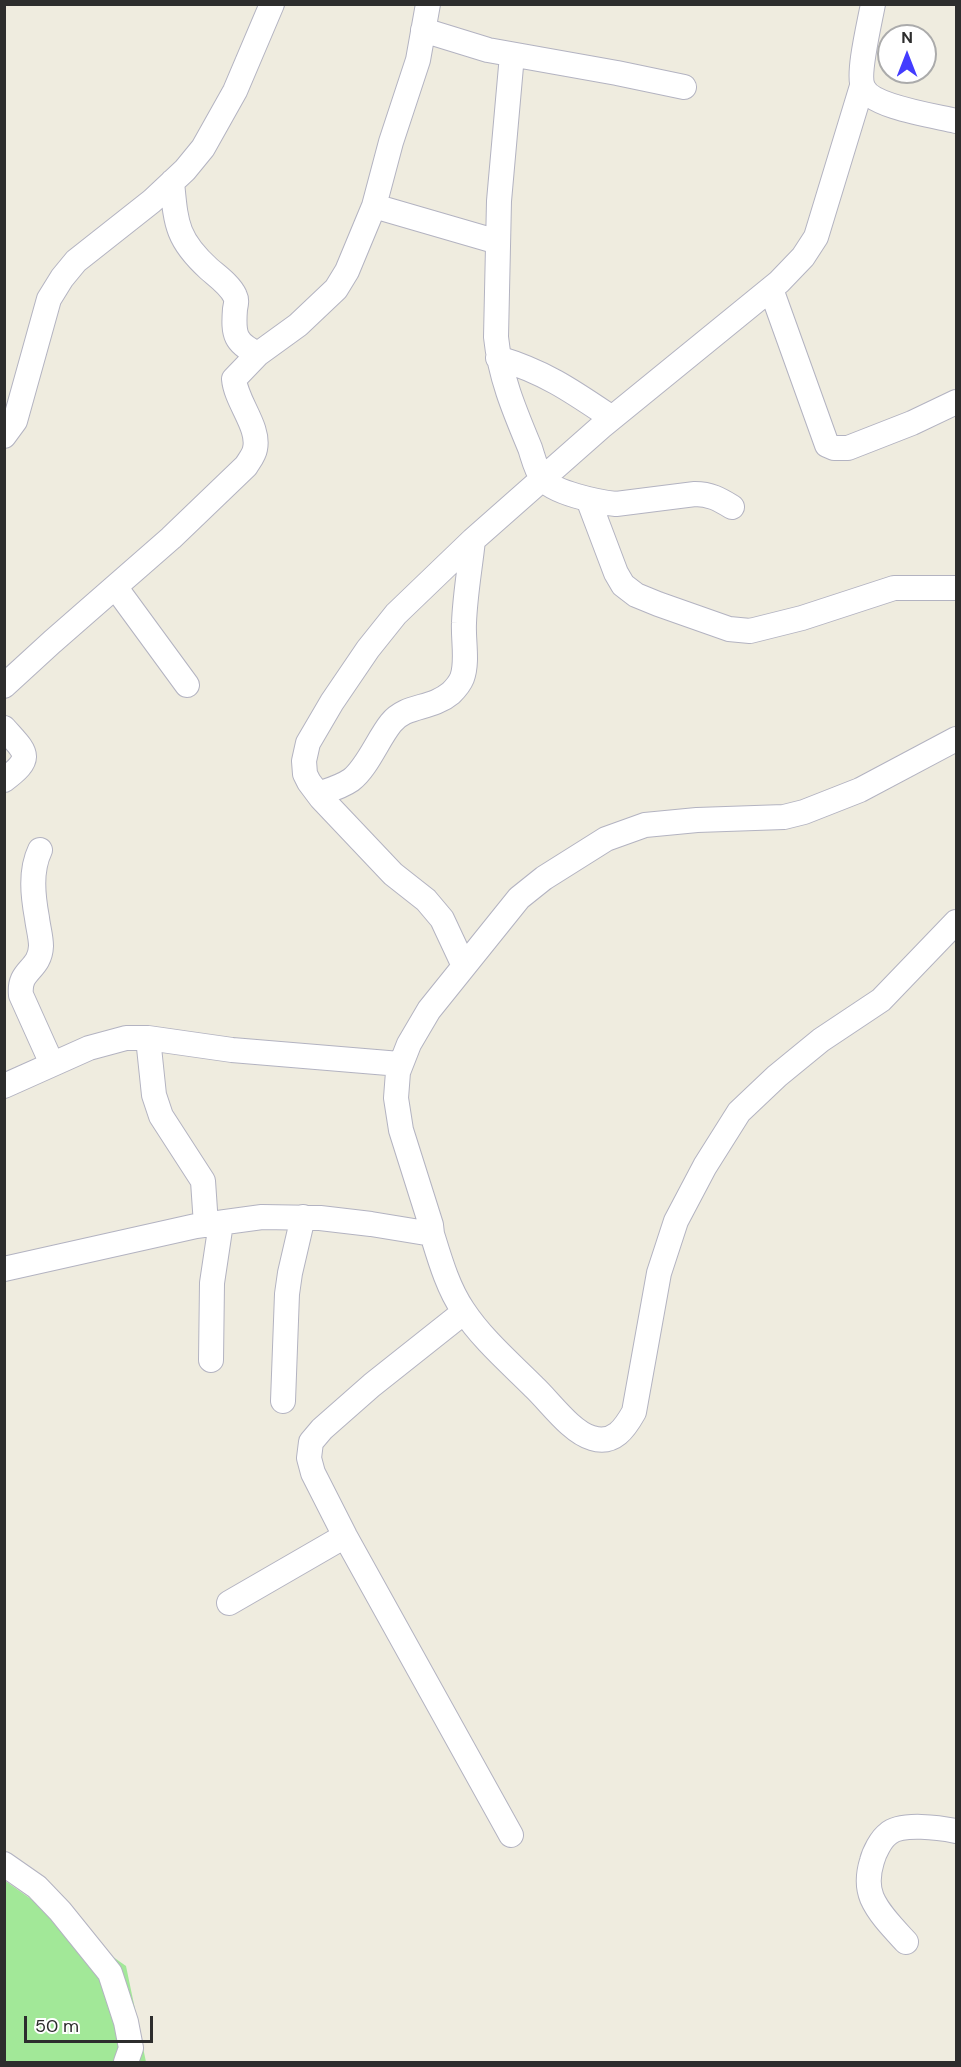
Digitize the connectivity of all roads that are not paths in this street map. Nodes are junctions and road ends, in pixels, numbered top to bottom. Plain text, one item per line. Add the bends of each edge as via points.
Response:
1 (272, 4) edge
2 (429, 4) edge
3 (873, 4) edge
4 (423, 30) junction
5 (512, 55) junction
6 (862, 86) junction
7 (684, 87) dead end
8 (957, 121) edge
9 (172, 182) junction
10 (374, 206) junction
11 (498, 242) junction
12 (771, 289) junction
13 (258, 354) junction
14 (498, 358) junction
15 (956, 403) edge
16 (612, 418) junction
17 (4, 436) edge
18 (542, 479) junction
19 (588, 499) junction
20 (732, 507) dead end
21 (473, 540) junction
22 (116, 588) junction
23 (957, 588) edge
24 (187, 685) dead end
25 (4, 686) edge
26 (4, 728) edge
27 (957, 739) edge
28 (4, 780) edge
29 (318, 794) junction
30 (40, 850) dead end
31 (957, 922) edge
32 (464, 966) junction
33 (148, 1038) junction
34 (52, 1064) junction
35 (400, 1064) junction
36 (4, 1086) edge
37 (303, 1217) junction
38 (213, 1224) junction
39 (432, 1234) junction
40 (4, 1269) edge
41 (464, 1312) junction
42 (211, 1360) dead end
43 (283, 1401) dead end
44 (345, 1536) junction
45 (229, 1602) dead end
46 (957, 1832) edge
47 (511, 1835) dead end
48 (4, 1864) edge
49 (906, 1942) dead end
50 (126, 2062) edge

1 - 9 street via 235,91 203,148
2 - 4 street
3 - 6 street
4 - 5 street
4 - 10 street via 418,60
5 - 7 street
5 - 11 street
6 - 8 street via 869,96 885,104
6 - 12 street via 816,237
9 - 13 street via 182,237 234,293 237,337 242,346
9 - 17 street via 76,261 62,278 50,299 15,421
10 - 11 street
10 - 13 street via 336,289 297,326
11 - 14 street
12 - 15 street via 827,445 848,448
12 - 16 street
13 - 22 street via 234,379 253,429 255,452 246,466
14 - 16 street via 548,376
14 - 18 street
16 - 18 street
18 - 19 street
18 - 21 street
19 - 20 street via 615,504 707,494
19 - 23 street via 624,585 636,595 729,629 750,631 894,588
21 - 29 street via 396,614 332,702 308,743 304,761 305,774
21 - 29 street via 464,668 458,685 440,701 397,716 354,778
22 - 24 street
22 - 25 street
26 - 28 street via 22,746 24,757 23,763
27 - 32 street via 860,790 804,812 784,817 645,825 606,838 519,898
29 - 32 street via 393,874 426,900 442,919
30 - 34 street via 34,873 41,944 39,957 20,984 21,995
31 - 41 street via 880,999 821,1040 739,1112 676,1221 659,1273 633,1412 624,1430 606,1439 592,1438 574,1427 494,1348
32 - 35 street via 429,1010
33 - 34 street via 109,1041
33 - 35 street via 232,1050
33 - 38 street via 154,1095 161,1116 203,1181
34 - 36 street
35 - 39 street via 396,1098 401,1130
37 - 38 street via 262,1216
37 - 39 street
37 - 43 street via 288,1284
38 - 40 street
38 - 42 street
39 - 41 street via 454,1297
41 - 44 street via 372,1385 311,1442 309,1458 313,1473
44 - 45 street
44 - 47 street
46 - 49 street via 900,1828 888,1833 873,1855 868,1876 871,1897
48 - 50 street via 37,1887 110,1972 131,2049

